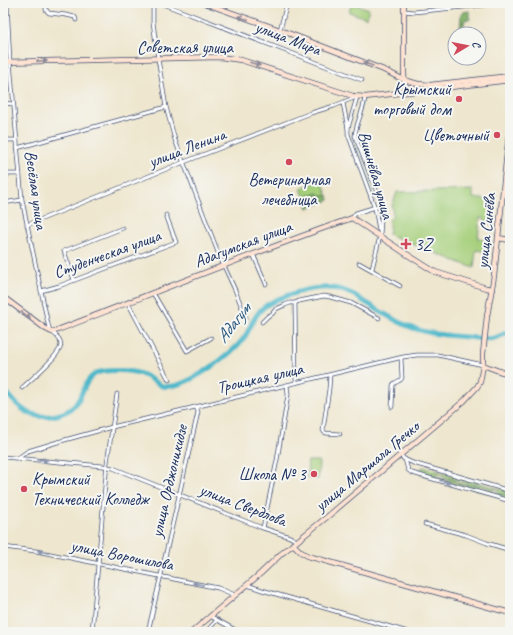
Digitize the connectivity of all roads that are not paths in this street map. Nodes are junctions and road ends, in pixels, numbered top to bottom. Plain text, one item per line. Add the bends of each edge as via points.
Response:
1 (6, 3) edge
2 (46, 3) edge
3 (153, 3) edge
4 (160, 3) edge
5 (204, 3) edge
6 (287, 3) edge
7 (404, 3) edge
8 (504, 3) edge
9 (404, 11) junction
10 (76, 20) dead end
11 (280, 30) junction
12 (158, 59) junction
13 (3, 62) edge
14 (10, 62) junction
15 (510, 76) edge
16 (362, 80) dead end
17 (404, 80) junction
18 (510, 80) edge
19 (405, 92) junction
20 (361, 97) junction
21 (3, 103) edge
22 (343, 103) junction
23 (13, 104) junction
24 (166, 107) junction
25 (510, 124) edge
26 (348, 131) junction
27 (3, 140) edge
28 (17, 140) junction
29 (18, 148) junction
30 (509, 148) edge
31 (184, 162) junction
32 (3, 174) edge
33 (20, 174) junction
34 (22, 200) junction
35 (3, 204) edge
36 (382, 205) junction
37 (375, 208) junction
38 (166, 215) dead end
39 (352, 218) junction
40 (27, 225) junction
41 (124, 228) dead end
42 (380, 236) junction
43 (498, 238) junction
44 (510, 240) edge
45 (253, 254) junction
46 (359, 263) dead end
47 (223, 265) junction
48 (372, 269) junction
49 (74, 280) junction
50 (266, 284) dead end
51 (400, 286) dead end
52 (492, 289) junction
53 (41, 291) junction
54 (153, 294) junction
55 (3, 297) edge
56 (128, 303) junction
57 (295, 303) junction
58 (246, 318) dead end
59 (379, 318) dead end
60 (262, 322) dead end
61 (51, 331) junction
62 (211, 338) dead end
63 (483, 354) joint
64 (401, 358) junction
65 (483, 365) junction
66 (510, 374) edge
67 (330, 375) junction
68 (169, 380) dead end
69 (296, 383) junction
70 (287, 385) junction
71 (22, 388) dead end
72 (117, 394) dead end
73 (196, 407) junction
74 (392, 407) dead end
75 (112, 427) junction
76 (340, 434) dead end
77 (400, 454) junction
78 (3, 457) edge
79 (18, 458) junction
80 (404, 459) junction
81 (107, 466) junction
82 (510, 491) edge
83 (179, 494) junction
84 (510, 501) edge
85 (425, 524) dead end
86 (263, 528) junction
87 (293, 544) junction
88 (3, 547) edge
89 (510, 550) edge
90 (98, 564) junction
91 (161, 576) junction
92 (247, 585) junction
93 (235, 595) junction
94 (510, 613) edge
95 (210, 616) junction
96 (217, 620) junction
97 (3, 631) edge
98 (10, 632) edge
99 (92, 632) edge
100 (148, 632) edge
101 (192, 632) edge
102 (206, 632) edge
103 (239, 632) edge
104 (408, 632) edge

1 - 14 street, Весёлая улица
2 - 10 street via 49,14 66,15 75,17
3 - 12 street
4 - 16 street, улица Мира
11 -> 5 main road
6 - 11 street
7 - 9 main road
8 - 9 street
9 - 17 main road
17 -> 11 main road
14 -> 12 main road, Советская улица
12 -> 20 main road, Советская улица via 220,57 241,60
12 - 24 street
13 - 14 main road, Советская улица
14 - 23 street, Весёлая улица
15 - 17 main road via 430,85
17 - 19 main road
18 - 19 main road, улица Ленина
19 - 20 main road, улица Ленина
20 - 22 street, улица Ленина
20 - 26 street, Вишнёвая улица
20 - 36 street, Вишнёвая улица via 365,103 355,136
21 - 23 street
22 - 26 street
22 - 31 street, улица Ленина
23 - 28 street, Весёлая улица
24 - 29 street
24 - 31 street
25 - 30 main road, улица Синёва
26 - 37 street, Вишнёвая улица
27 - 28 street
28 - 29 street, Весёлая улица
29 - 33 street, Весёлая улица
30 - 43 main road, улица Синёва
31 - 40 street, улица Ленина
31 - 47 street
32 - 33 street
33 - 34 street, Весёлая улица
34 - 35 street
34 - 40 street, Весёлая улица
36 - 37 street
36 - 42 street, Вишнёвая улица
37 - 39 street via 356,213
37 - 42 street, Вишнёвая улица
38 - 49 street, Студенческая улица via 176,242
39 - 42 main road
39 - 45 main road, Адагумская улица
40 - 53 street, Весёлая улица
41 - 49 street via 64,251
42 - 48 street
42 - 52 main road via 435,272
43 - 44 main road
43 - 52 main road, улица Синёва
45 - 47 main road, Адагумская улица
45 - 50 street
46 - 48 street
47 - 54 main road, Адагумская улица
47 - 58 street
48 - 51 street
49 - 53 street, Студенческая улица
52 - 63 main road, улица Синёва
53 - 61 street, Весёлая улица
54 - 56 main road, Адагумская улица
54 - 62 street via 186,351
55 -> 61 main road
56 - 61 main road, Адагумская улица
56 - 68 street
57 - 59 street via 327,296 351,303
57 - 60 street via 276,309
57 - 69 street
61 - 71 street, Весёлая улица via 60,342 60,347 52,360
63 - 65 main road, улица Маршала Гречко
64 - 65 street, Троицкая улица via 433,354
64 - 67 street, Троицкая улица
64 - 74 street via 402,378 393,385
65 - 66 main road, Троицкая улица
65 - 77 main road, улица Маршала Гречко via 480,382 475,390
67 - 69 street, Троицкая улица
67 - 76 street via 323,430 326,433
69 - 70 street, Троицкая улица
70 - 73 street, Троицкая улица
70 - 86 street via 288,395
72 - 75 street
73 - 75 street, Троицкая улица
73 - 83 street, улица Орджоникидзе via 198,412
75 - 79 street, Троицкая улица via 35,449
75 - 81 street
77 - 80 street
77 - 87 main road, улица Маршала Гречко
78 - 79 street, улица Свердлова
79 -> 81 street, улица Свердлова
80 - 82 street via 420,466
80 -> 84 street via 412,473
81 - 83 street, улица Свердлова
81 - 90 street
83 - 86 street, улица Свердлова
83 - 91 street, улица Орджоникидзе
85 - 89 street
86 - 87 street, улица Свердлова via 290,537 295,540
87 - 92 main road, улица Маршала Гречко
87 - 94 main road, улица Свердлова via 308,556
90 -> 88 street, улица Ворошилова
90 - 91 street, улица Ворошилова
90 - 99 street
93 -> 91 street, улица Ворошилова via 218,588
91 - 100 street, улица Орджоникидзе
92 - 93 main road, улица Маршала Гречко
92 - 104 street
93 - 95 main road, улица Маршала Гречко
95 - 96 street
95 - 101 main road, улица Маршала Гречко
96 - 102 street
96 - 103 street
97 - 98 street

